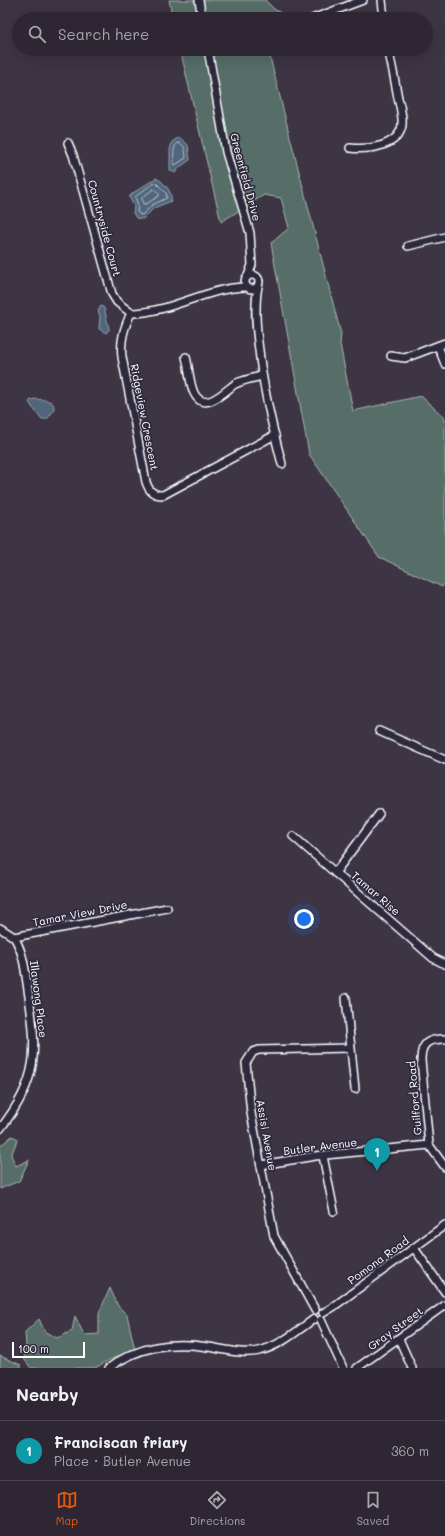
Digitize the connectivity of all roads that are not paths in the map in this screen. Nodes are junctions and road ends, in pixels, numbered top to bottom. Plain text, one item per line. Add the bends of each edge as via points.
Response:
1 (199, 0) edge
2 (363, 0) edge
3 (382, 0) edge
4 (201, 12) edge
5 (331, 12) edge
6 (383, 12) edge
7 (209, 56) edge
8 (389, 56) edge
9 (68, 142) dead end
10 (350, 148) dead end
11 (445, 237) edge
12 (408, 246) dead end
13 (252, 265) junction
14 (247, 277) junction
15 (258, 278) junction
16 (258, 286) junction
17 (233, 287) junction
18 (248, 288) junction
19 (255, 302) junction
20 (131, 313) junction
21 (441, 345) edge
22 (186, 356) dead end
23 (391, 356) dead end
24 (445, 364) edge
25 (262, 376) junction
26 (275, 436) junction
27 (282, 464) dead end
28 (379, 731) dead end
29 (445, 760) edge
30 (379, 814) dead end
31 (293, 836) dead end
32 (336, 873) junction
33 (166, 908) dead end
34 (0, 928) edge
35 (14, 937) junction
36 (445, 964) edge
37 (346, 998) dead end
38 (445, 1039) edge
39 (350, 1048) junction
40 (355, 1089) dead end
41 (0, 1129) edge
42 (429, 1145) junction
43 (323, 1156) junction
44 (260, 1165) junction
45 (445, 1167) edge
46 (334, 1210) dead end
47 (445, 1225) edge
48 (414, 1248) junction
49 (445, 1292) edge
50 (445, 1305) edge
51 (319, 1317) junction
52 (399, 1338) junction
53 (109, 1368) edge
54 (343, 1368) edge
55 (357, 1368) edge
56 (412, 1368) edge

1 - 4 street
2 - 5 street
3 - 6 street
7 - 13 street, Greenfield Drive via 226,152 250,233
8 - 10 street via 401,110 401,130 387,143 362,149
9 - 20 street, Countryside Court via 112,294 117,302
11 - 12 street
13 - 14 street, Greenfield Drive
13 - 15 street, Greenfield Drive
14 - 15 street via 255,275
14 - 17 street
14 - 18 street via 245,282
15 - 16 street
16 - 18 street
16 - 19 street
17 - 18 street
17 - 20 street via 152,312
18 - 19 street
19 - 25 street
20 - 26 street, Ridgeview Crescent via 121,340 122,357 146,482 152,493 163,495
21 - 23 street via 405,358
21 - 24 street
22 - 25 street via 195,394 203,400 212,401 235,384
25 - 26 street
26 - 27 street
28 - 29 street
30 - 32 street
31 - 32 street, Tamar Rise
32 - 36 street, Tamar Rise via 433,958
33 - 35 street, Tamar View Drive
34 - 35 street
35 - 41 street, Illawong Place via 23,957 34,1033 34,1053 26,1087 15,1110
37 - 39 street
38 - 42 street, Guilford Road via 431,1040 421,1052
39 - 40 street
39 - 44 street, Assisi Avenue via 259,1050 248,1057 246,1069
42 - 43 street, Butler Avenue
42 - 45 street, Guilford Road
43 - 44 street, Butler Avenue
43 - 46 street
44 - 51 street, Assisi Avenue via 274,1236 315,1310 319,1309
47 - 48 street, Pomona Road
48 - 49 street
48 - 51 street, Pomona Road
50 - 52 street, Gray Street
51 - 53 street, Pomona Road via 280,1342 259,1351 248,1352 192,1344 166,1345 133,1354
51 - 54 street
52 - 55 street, Gray Street
52 - 56 street

